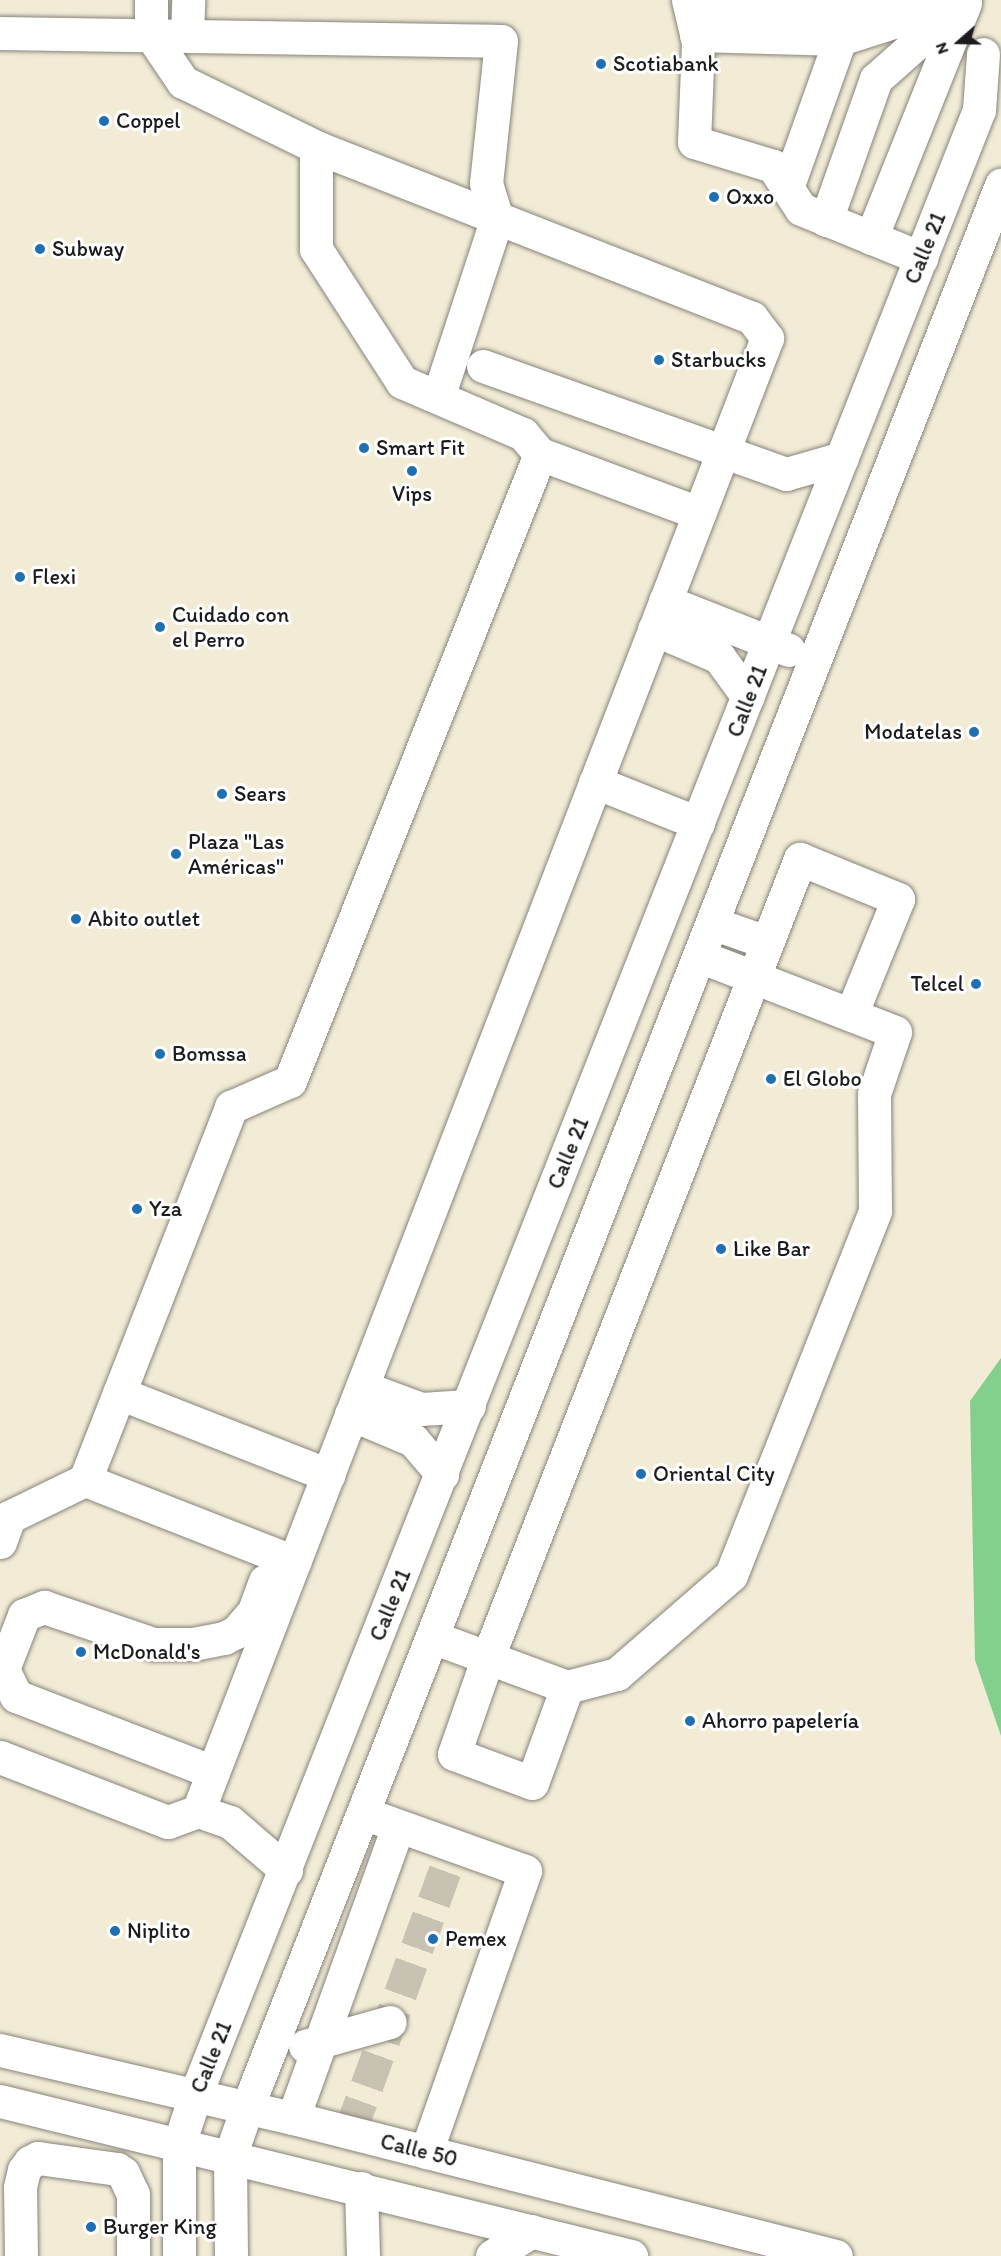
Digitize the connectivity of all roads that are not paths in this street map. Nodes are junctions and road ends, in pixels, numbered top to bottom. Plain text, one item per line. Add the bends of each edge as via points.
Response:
1 (151, 0) edge
2 (188, 0) edge
3 (938, 0) edge
4 (965, 0) edge
5 (691, 14) edge
6 (0, 33) edge
7 (152, 35) junction
8 (187, 36) junction
9 (840, 39) junction
10 (982, 54) junction
11 (1001, 87) edge
12 (316, 147) junction
13 (1001, 184) edge
14 (787, 188) junction
15 (497, 219) junction
16 (826, 220) junction
17 (871, 238) junction
18 (1001, 254) edge
19 (921, 258) junction
20 (966, 273) junction
21 (483, 366) dead end
22 (438, 397) junction
23 (723, 451) junction
24 (540, 454) junction
25 (842, 458) junction
26 (699, 513) junction
27 (660, 615) junction
28 (769, 642) junction
29 (815, 660) junction
30 (748, 697) junction
31 (595, 782) junction
32 (698, 823) junction
33 (712, 923) junction
34 (766, 942) junction
35 (699, 956) junction
36 (752, 977) junction
37 (851, 1015) junction
38 (597, 1081) junction
39 (643, 1099) junction
40 (119, 1393) junction
41 (357, 1400) junction
42 (469, 1406) junction
43 (442, 1474) junction
44 (328, 1475) junction
45 (84, 1480) junction
46 (0, 1542) edge
47 (285, 1558) junction
48 (432, 1637) junction
49 (488, 1657) junction
50 (567, 1687) junction
51 (0, 1757) edge
52 (213, 1772) junction
53 (198, 1811) junction
54 (363, 1813) junction
55 (398, 1826) junction
56 (286, 1870) junction
57 (390, 2022) dead end
58 (320, 2042) junction
59 (0, 2050) edge
60 (268, 2055) junction
61 (195, 2096) junction
62 (0, 2101) edge
63 (247, 2108) junction
64 (293, 2118) junction
65 (179, 2144) junction
66 (426, 2152) junction
67 (230, 2156) junction
68 (10, 2186) edge
69 (361, 2188) junction
70 (532, 2231) junction
71 (21, 2256) edge
72 (133, 2256) edge
73 (179, 2256) edge
74 (231, 2256) edge
75 (363, 2256) edge
76 (492, 2256) edge
77 (631, 2256) edge
78 (836, 2256) edge

1 - 7 street
2 - 8 street
3 - 5 street
4 - 9 street
4 - 10 street
4 - 16 street via 876,79
4 - 17 street
5 - 9 street
5 - 14 street via 694,142 773,166
6 - 7 street
7 - 8 street
7 - 12 street via 183,82
8 - 15 street via 501,41 486,183
9 - 14 street
10 - 11 street
10 - 19 street, Calle 21 via 979,110
12 - 15 street
12 - 22 street via 316,249 402,382
13 - 20 street
14 - 16 street via 801,209
15 - 22 street
15 - 23 street via 752,318 766,338
16 - 17 street
17 - 19 street
18 - 20 street
19 - 25 street, Calle 21
20 - 29 street
21 - 23 street
22 - 24 street via 523,434
23 - 25 street via 786,474
23 - 26 street
24 - 26 street
24 - 40 street via 290,1081 231,1107
25 - 28 street, Calle 21
26 - 27 street
27 - 28 street
27 - 30 street via 719,657
27 - 31 street
28 - 29 street
28 - 30 street, Calle 21
29 - 33 street
30 - 32 street, Calle 21
31 - 32 street
31 - 41 street
32 - 38 street, Calle 21
33 - 34 street
33 - 35 street
34 - 36 street
34 - 37 street via 800,859 898,899
35 - 36 street
35 - 39 street
36 - 37 street
36 - 49 street
37 - 50 street via 895,1032 874,1094 875,1211 731,1575 617,1674
38 - 39 street
38 - 42 street, Calle 21
39 - 48 street
40 - 44 street
40 - 45 street
41 - 42 street via 421,1410
41 - 43 street via 413,1440
41 - 44 street
42 - 43 street, Calle 21
43 - 56 street, Calle 21
44 - 47 street
45 - 46 street via 9,1517
45 - 47 street
47 - 52 street
47 - 52 street via 248,1620 225,1638 193,1644 153,1644 44,1607 24,1615 3,1669 16,1696
48 - 49 street
48 - 54 street
49 - 50 street
49 - 50 street via 454,1754 532,1783
51 - 53 street via 168,1822
52 - 53 street
53 - 56 street via 230,1822
54 - 55 street
54 - 60 street
55 - 58 street
55 - 66 street via 525,1871
56 - 61 street, Calle 21
57 - 58 street
58 - 60 street
58 - 64 street
59 - 61 street, Calle 50
60 - 63 street
61 - 63 street, Calle 50
61 - 65 street, Calle 21
62 - 65 street
63 - 64 street, Calle 50
63 - 67 street
64 - 66 street, Calle 50
65 - 67 street
65 - 73 street, Calle 21
66 - 78 street, Calle 50
67 - 69 street
67 - 74 street
68 - 71 street
68 - 72 street via 38,2158 117,2169 129,2181 133,2194
69 - 70 street
69 - 75 street
70 - 76 street
70 - 77 street

